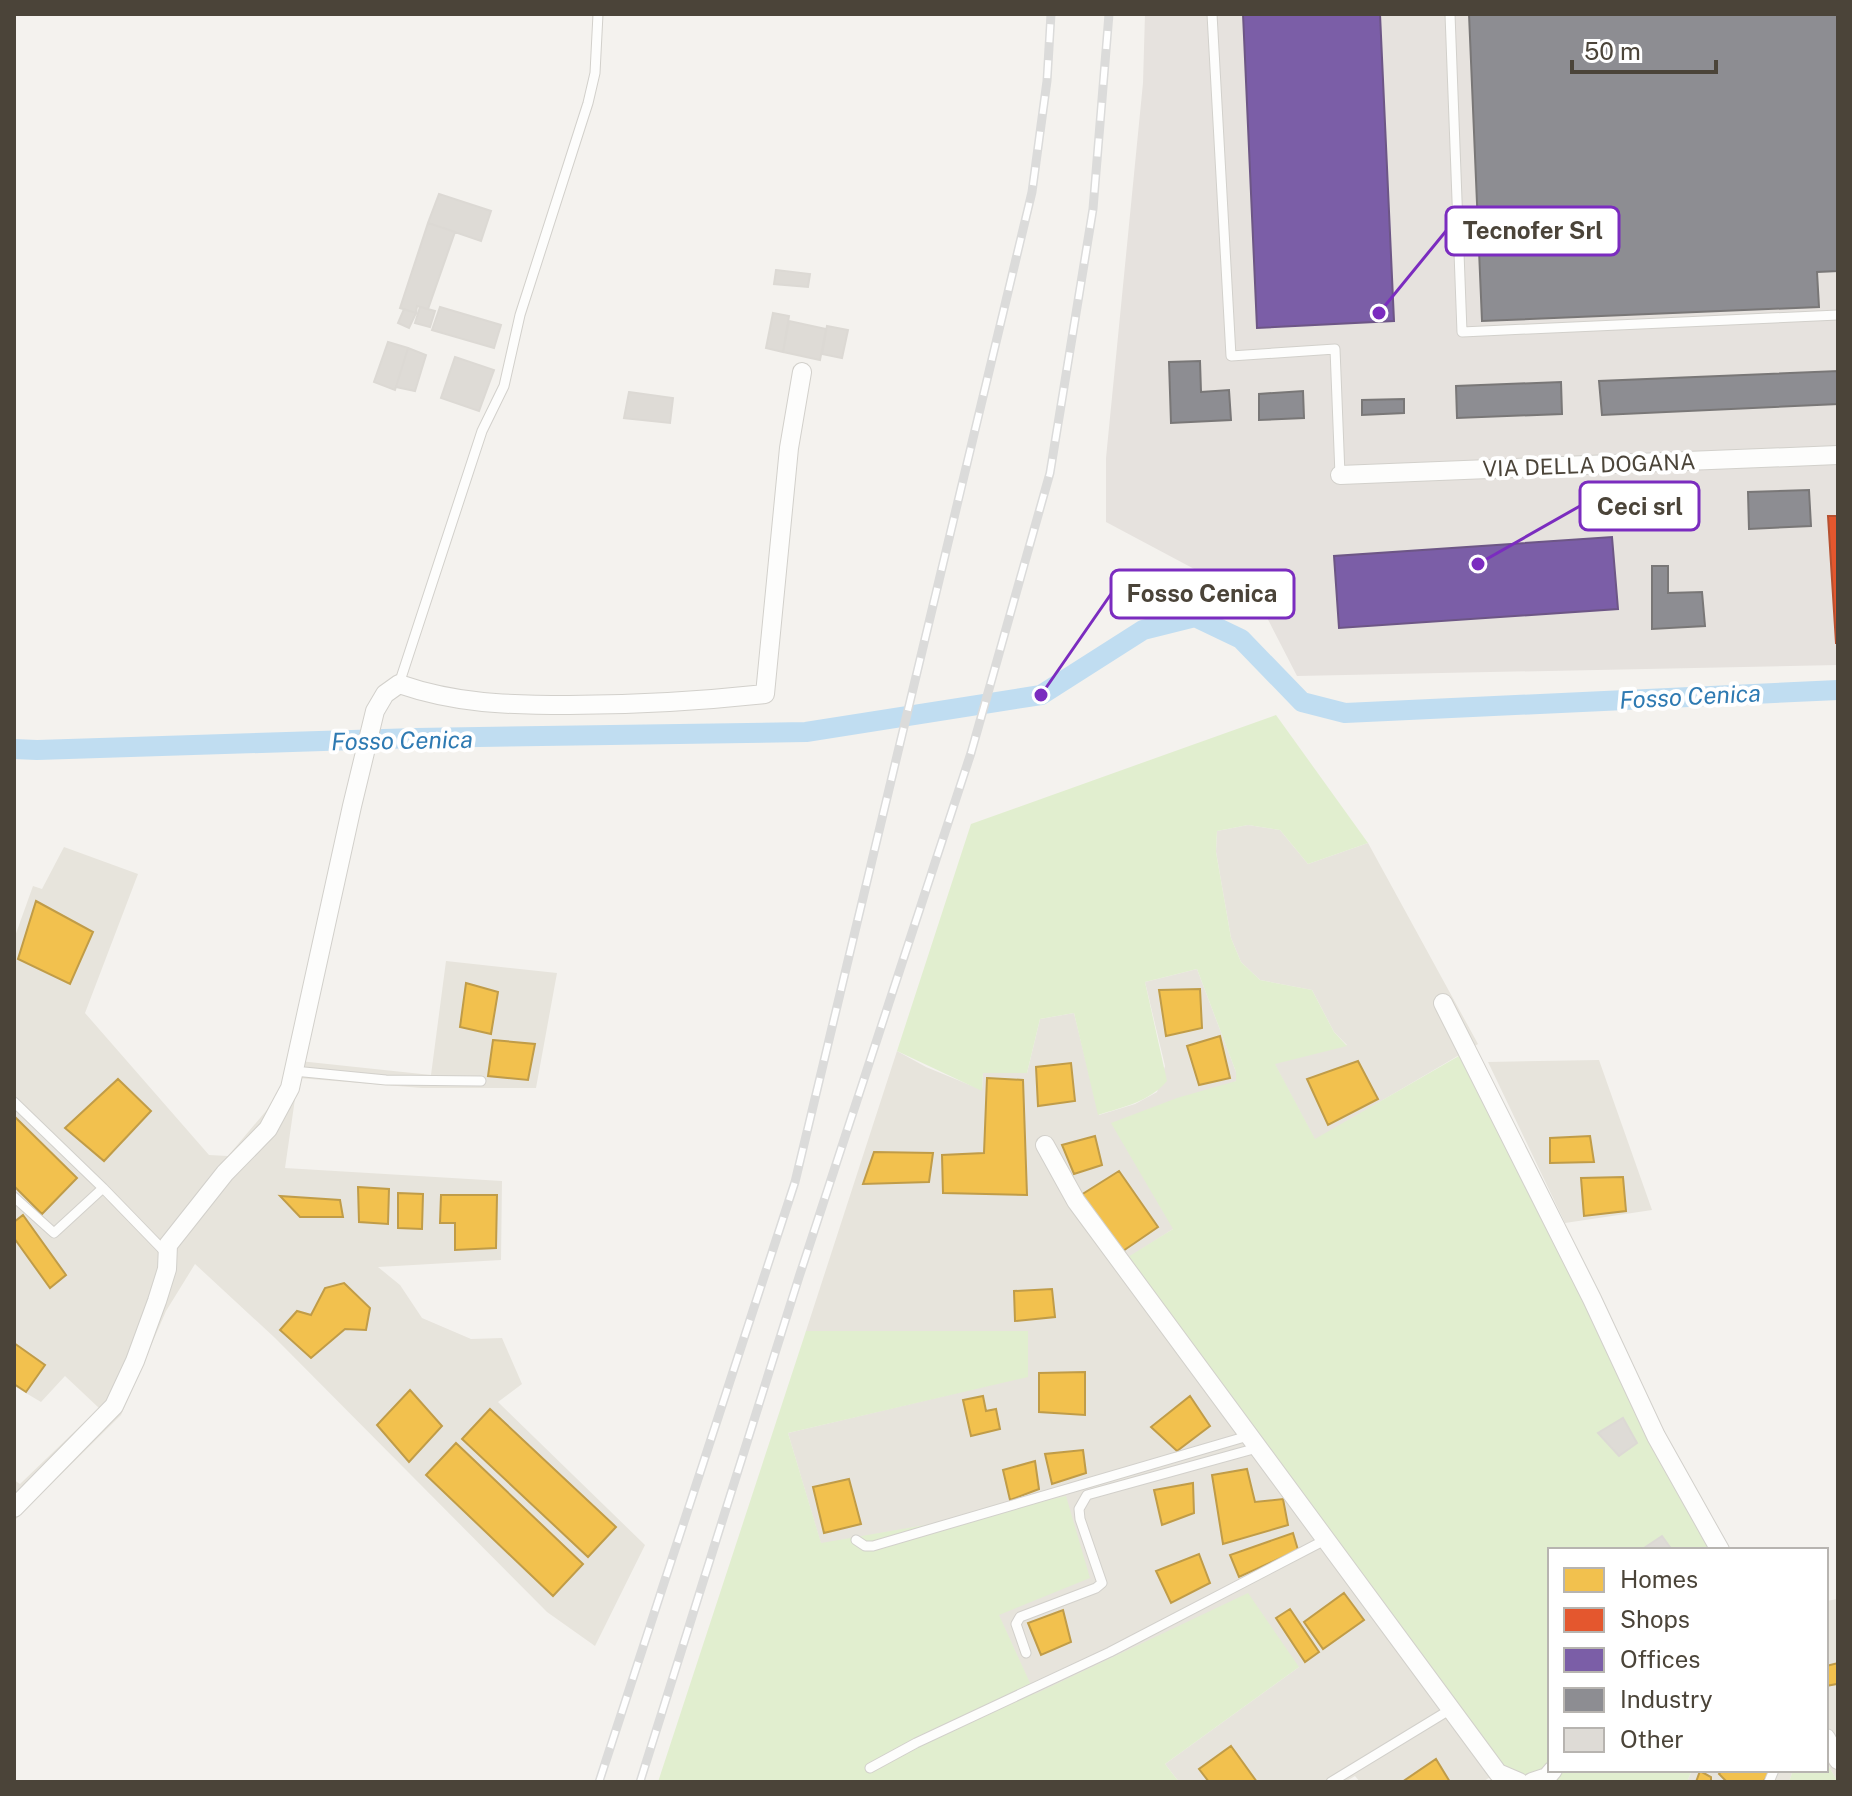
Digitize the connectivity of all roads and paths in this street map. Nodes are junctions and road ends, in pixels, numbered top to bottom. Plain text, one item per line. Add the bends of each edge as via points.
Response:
1 (598, 14) edge
2 (1212, 14) edge
3 (1450, 14) edge
4 (1838, 315) edge
5 (802, 372) dead end
6 (1838, 455) edge
7 (1340, 475) joint
8 (399, 684) junction
9 (1443, 1003) dead end
10 (294, 1071) junction
11 (481, 1081) dead end
12 (14, 1102) edge
13 (1045, 1145) dead end
14 (103, 1188) junction
15 (14, 1197) edge
16 (168, 1254) junction
17 (1252, 1442) junction
18 (14, 1508) edge
19 (856, 1540) dead end
20 (1325, 1540) junction
21 (1719, 1548) edge
22 (1026, 1653) dead end
23 (1451, 1709) junction
24 (1828, 1742) edge
25 (1838, 1760) edge
26 (870, 1768) dead end
27 (1551, 1772) edge
28 (1331, 1782) edge
29 (1519, 1782) edge
30 (1532, 1782) edge

1 - 8 lane via 588,103 520,315 504,386 482,431
2 - 7 lane via 1231,356 1335,349
3 - 4 lane via 1462,332
5 - 8 street via 789,448 765,694 624,705 498,705 439,697
6 - 7 street, VIA DELLA DOGANA
8 - 10 street via 375,711
9 - 21 street via 1656,1436
10 - 11 lane via 386,1080
10 - 16 street via 268,1129 225,1173 168,1245
12 - 14 lane
13 - 17 street via 1076,1201
14 - 15 lane via 54,1233
14 - 16 lane
16 - 18 street via 157,1301 114,1406
17 - 19 lane via 873,1546
17 - 20 street
17 - 22 lane via 1087,1495 1080,1519 1102,1583 1020,1617 1016,1624
20 - 23 street
20 - 26 lane
23 - 28 lane
23 - 29 street via 1498,1773
24 - 25 street
27 - 30 street

